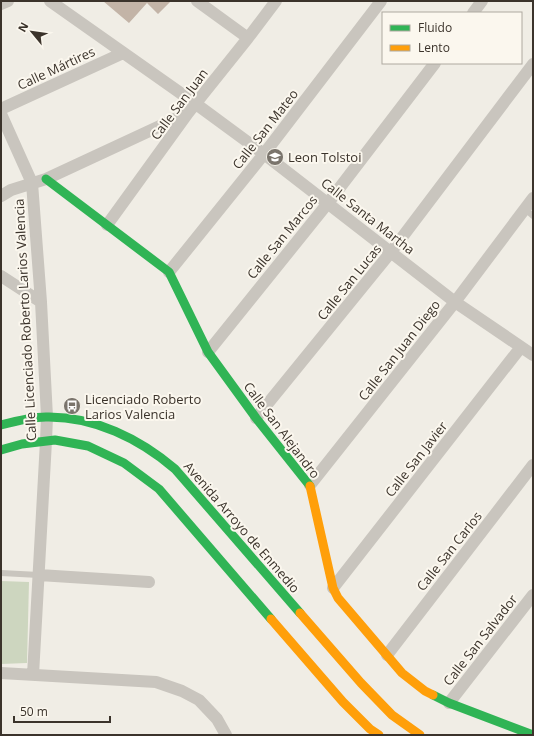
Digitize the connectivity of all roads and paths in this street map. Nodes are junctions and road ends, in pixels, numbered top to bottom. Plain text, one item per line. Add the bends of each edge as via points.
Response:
1 (8, 1) edge
2 (50, 1) edge
3 (197, 1) edge
4 (276, 1) edge
5 (381, 1) edge
6 (482, 1) edge
7 (1, 4) edge
8 (474, 12) edge
9 (248, 38) junction
10 (123, 53) junction
11 (434, 64) edge
12 (533, 64) edge
13 (192, 108) junction
14 (1, 109) edge
15 (1, 114) edge
16 (264, 154) junction
17 (46, 179) junction
18 (32, 183) junction
19 (1, 196) edge
20 (533, 198) edge
21 (328, 203) junction
22 (529, 212) edge
23 (107, 225) junction
24 (391, 252) junction
25 (169, 272) junction
26 (1, 276) edge
27 (41, 302) junction
28 (455, 302) junction
29 (521, 347) junction
30 (208, 352) junction
31 (533, 355) edge
32 (47, 417) junction
33 (256, 418) junction
34 (1, 425) edge
35 (46, 441) junction
36 (1, 450) edge
37 (533, 465) edge
38 (310, 485) junction
39 (1, 573) edge
40 (39, 575) junction
41 (149, 582) dead end
42 (333, 588) junction
43 (533, 595) edge
44 (386, 655) junction
45 (1, 674) edge
46 (33, 675) junction
47 (449, 703) junction
48 (532, 732) edge
49 (226, 735) edge
50 (379, 735) edge
51 (420, 735) edge

1 - 7 street
2 - 10 street, Calle Santa Martha
3 - 9 street
4 - 9 street, Calle San Juan
5 - 16 street, Calle San Mateo
6 - 8 street
9 - 13 street, Calle San Juan
10 - 13 street, Calle Santa Martha
10 - 14 street, Calle Mártires
11 - 21 street, Calle San Marcos
12 - 24 street, Calle San Lucas
13 - 16 street, Calle Santa Martha
13 - 17 street
13 - 23 street, Calle San Juan
15 - 18 street, Calle Licenciado Roberto Larios Valencia
16 - 21 street, Calle Santa Martha
16 - 25 street, Calle San Mateo
17 - 18 street
17 - 23 street, Calle San Alejandro
18 - 19 street
18 - 27 street, Calle Licenciado Roberto Larios Valencia
20 - 22 street, Calle San Juan Diego
21 - 24 street, Calle Santa Martha
21 - 30 street, Calle San Marcos
22 - 28 street, Calle San Juan Diego via 507,232
23 - 25 street, Calle San Alejandro
24 - 28 street, Calle Santa Martha
24 - 33 street, Calle San Lucas
25 - 30 street, Calle San Alejandro
26 - 27 street
27 - 32 street, Calle Licenciado Roberto Larios Valencia
28 - 29 street, Calle Santa Martha
28 - 38 street, Calle San Juan Diego
29 - 31 street, Calle Santa Martha
29 - 42 street, Calle San Javier
30 - 33 street, Calle San Alejandro
32 - 34 street, Avenida Arroyo de Enmedio via 18,420
32 - 35 street, Calle Licenciado Roberto Larios Valencia
32 - 51 street, Avenida Arroyo de Enmedio via 73,419 127,437 152,451 175,469 361,683 392,715
33 - 38 street, Calle San Alejandro
35 - 36 street
35 - 40 street, Calle Licenciado Roberto Larios Valencia
35 - 50 street via 55,440 88,446 124,463 159,489 343,702
37 - 44 street, Calle San Carlos
38 - 42 street, Calle San Alejandro
39 - 40 lane
40 - 41 street
40 - 46 street, Calle Licenciado Roberto Larios Valencia
42 - 44 street, Calle San Alejandro via 338,598
43 - 47 street, Calle San Salvador
44 - 47 street, Calle San Alejandro via 402,673 425,691
45 - 46 street
46 - 49 street via 156,682 199,700 217,719
47 - 48 street, Calle San Alejandro

